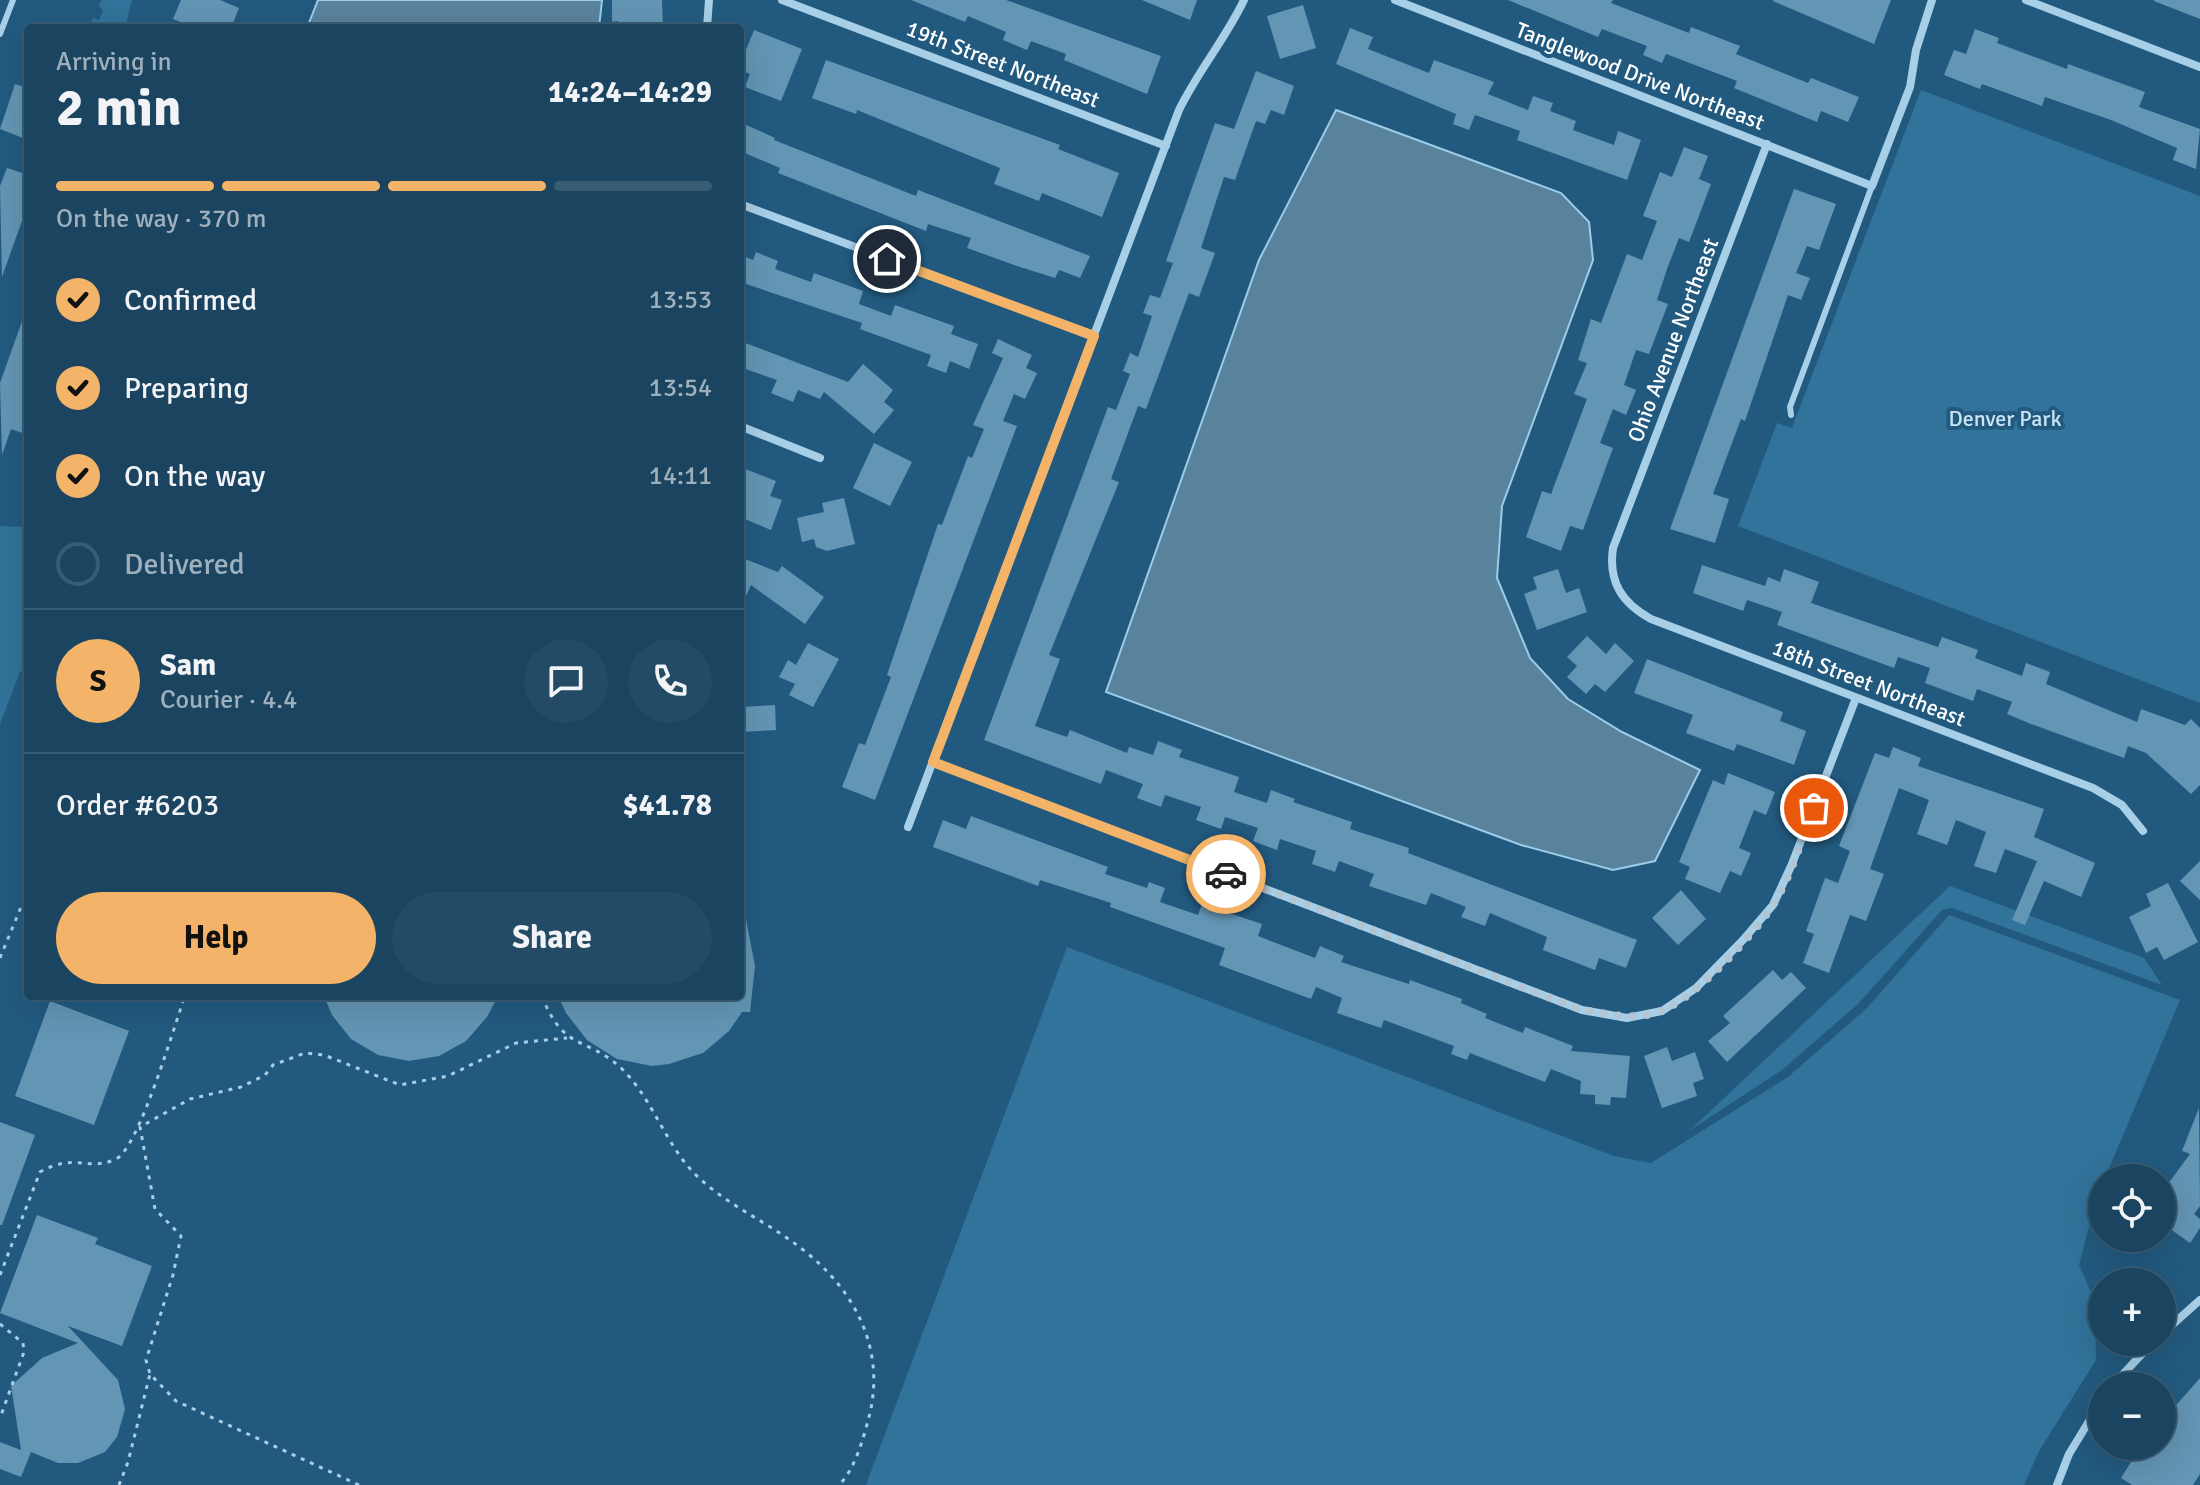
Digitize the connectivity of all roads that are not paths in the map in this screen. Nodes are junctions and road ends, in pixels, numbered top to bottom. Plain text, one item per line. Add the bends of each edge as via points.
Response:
1 (13, 0) edge
2 (709, 0) edge
3 (782, 0) edge
4 (1244, 0) edge
5 (1395, 0) edge
6 (1932, 0) edge
7 (2026, 0) edge
8 (707, 24) edge
9 (0, 34) edge
10 (2200, 67) edge
11 (1767, 144) junction
12 (1166, 146) junction
13 (1872, 186) junction
14 (744, 205) edge
15 (1094, 336) junction
16 (1791, 415) dead end
17 (744, 428) edge
18 (820, 458) dead end
19 (1613, 548) joint
20 (1856, 698) junction
21 (933, 762) junction
22 (908, 827) dead end
23 (2143, 831) dead end
24 (2200, 1300) edge
25 (2176, 1321) edge
26 (2140, 1356) edge
27 (2125, 1372) edge
28 (2088, 1423) edge
29 (2057, 1485) edge

1 - 9 lane
2 - 8 street
3 - 12 street, 19th Street Northeast
4 - 12 street via 1197,74
5 - 11 street, Tanglewood Drive Northeast
6 - 13 street via 1910,87
7 - 10 street
11 - 13 street, Tanglewood Drive Northeast
11 - 19 street, Ohio Avenue Northeast
12 - 15 street
13 - 16 lane
14 - 15 street
15 - 21 street
17 - 18 street
19 - 20 street, 18th Street Northeast via 1611,565 1618,589 1637,611
20 - 21 street via 1773,905 1696,988 1662,1011 1627,1018 1582,1010
20 - 23 street, 18th Street Northeast via 2093,788 2122,805
21 - 22 street
24 - 25 street
26 - 27 street
28 - 29 street

